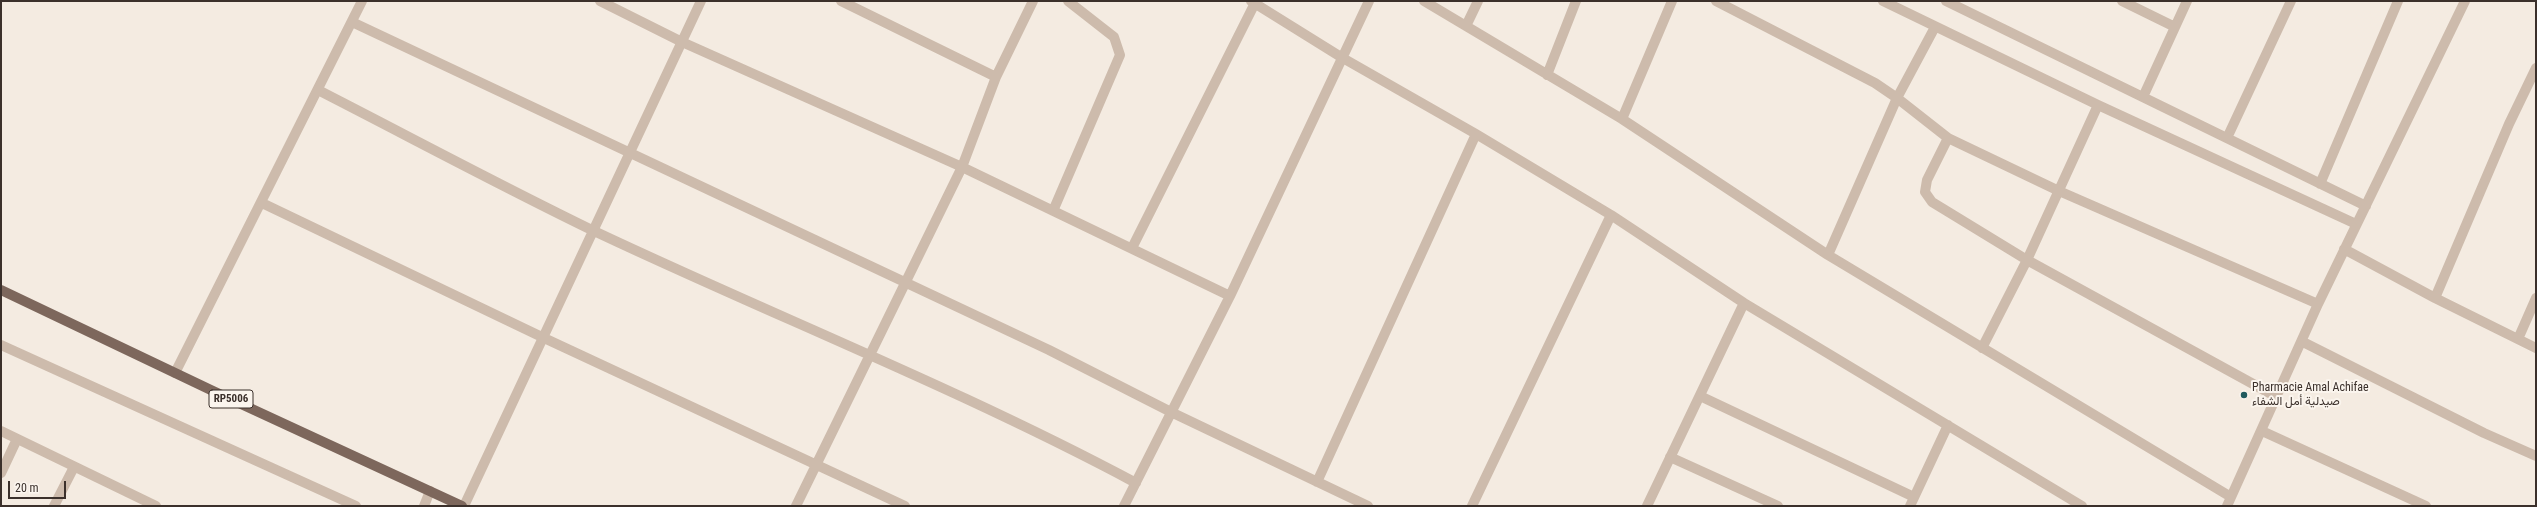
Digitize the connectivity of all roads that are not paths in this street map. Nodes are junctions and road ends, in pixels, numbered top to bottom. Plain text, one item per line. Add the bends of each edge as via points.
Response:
1 (362, 1) edge
2 (600, 1) edge
3 (701, 1) edge
4 (841, 1) edge
5 (1033, 1) edge
6 (1068, 1) edge
7 (1369, 1) edge
8 (1424, 1) edge
9 (1478, 1) edge
10 (1576, 1) edge
11 (1672, 1) edge
12 (1716, 1) edge
13 (1882, 1) edge
14 (1946, 1) edge
15 (2122, 1) edge
16 (2188, 1) edge
17 (2291, 1) edge
18 (2398, 1) edge
19 (2465, 1) edge
20 (1253, 2) edge
21 (352, 22) junction
22 (1466, 26) junction
23 (1935, 27) junction
24 (2175, 27) junction
25 (682, 42) junction
26 (1341, 57) junction
27 (2536, 68) edge
28 (1547, 75) junction
29 (996, 77) junction
30 (318, 90) junction
31 (2143, 97) junction
32 (1898, 98) junction
33 (2098, 105) junction
34 (1622, 119) junction
35 (1476, 134) junction
36 (1948, 138) junction
37 (2226, 138) junction
38 (629, 154) junction
39 (962, 167) junction
40 (2320, 184) junction
41 (2059, 191) junction
42 (262, 203) junction
43 (2366, 206) junction
44 (1053, 211) junction
45 (1611, 215) junction
46 (2356, 224) junction
47 (594, 230) junction
48 (1132, 248) junction
49 (2344, 250) junction
50 (1828, 255) junction
51 (2027, 260) junction
52 (907, 282) junction
53 (1, 290) edge
54 (1230, 296) junction
55 (2435, 298) junction
56 (2536, 298) edge
57 (1744, 303) junction
58 (2318, 304) junction
59 (544, 338) junction
60 (2518, 339) junction
61 (2302, 342) junction
62 (1, 345) edge
63 (1982, 348) junction
64 (2536, 348) edge
65 (870, 354) junction
66 (175, 373) junction
67 (1700, 396) junction
68 (2275, 396) junction
69 (1173, 413) junction
70 (1948, 425) junction
71 (2262, 431) junction
72 (1, 432) edge
73 (17, 439) junction
74 (2536, 456) edge
75 (1670, 457) junction
76 (816, 465) junction
77 (74, 467) junction
78 (1, 473) edge
79 (1317, 482) junction
80 (1136, 483) junction
81 (430, 491) junction
82 (2229, 501) edge
83 (1912, 502) edge
84 (54, 506) edge
85 (156, 506) edge
86 (356, 506) edge
87 (424, 506) edge
88 (463, 506) edge
89 (796, 506) edge
90 (905, 506) edge
91 (1124, 506) edge
92 (1368, 506) edge
93 (1472, 506) edge
94 (1647, 506) edge
95 (1778, 506) edge
96 (2082, 506) edge
97 (2426, 506) edge

1 - 21 street
2 - 25 street
3 - 25 street
4 - 29 street
5 - 29 street
6 - 44 street via 1114,37 1120,55
7 - 26 street
8 - 22 street
9 - 22 street
10 - 28 street
11 - 34 street
12 - 32 street via 1875,83
13 - 23 street
14 - 31 street
15 - 24 street
16 - 24 street
17 - 37 street
18 - 40 street
19 - 43 street
20 - 26 street
20 - 48 street
21 - 30 street
21 - 38 street
22 - 28 street
23 - 32 street
23 - 33 street
24 - 31 street
25 - 38 street
25 - 39 street
26 - 35 street
26 - 54 street
27 - 55 street via 2509,124
28 - 34 street
29 - 39 street
30 - 42 street
30 - 47 street
31 - 37 street
32 - 36 street
32 - 50 street
33 - 41 street
33 - 46 street
34 - 50 street
35 - 45 street
35 - 79 street
36 - 41 street
36 - 51 street via 1927,180 1925,192 1932,202
37 - 40 street
38 - 47 street
38 - 52 street
39 - 44 street
39 - 52 street
40 - 43 street
41 - 51 street
41 - 58 street
42 - 59 street
42 - 66 street
43 - 46 street
44 - 48 street
45 - 57 street
45 - 93 street
46 - 49 street
47 - 59 street
47 - 65 street
48 - 54 street
49 - 55 street
49 - 58 street
50 - 63 street
51 - 63 street
51 - 68 street
52 - 65 street
52 - 69 street
53 - 66 main road, RP5006
54 - 69 street
55 - 60 street
56 - 60 street
57 - 67 street
57 - 70 street
58 - 61 street
59 - 76 street
59 - 88 street
60 - 64 street
61 - 68 street
61 - 74 street via 2484,433
62 - 86 street
63 - 82 street
65 - 76 street
65 - 80 street via 1057,441
66 - 81 main road, RP5006
67 - 75 street
67 - 83 street
68 - 71 street
69 - 79 street
69 - 80 street
70 - 83 street
70 - 96 street
71 - 82 street
71 - 97 street
72 - 73 street
73 - 77 street
73 - 78 street
75 - 94 street
75 - 95 street
76 - 89 street
76 - 90 street
77 - 84 street
77 - 85 street
79 - 92 street
80 - 91 street
81 - 87 street
81 - 88 main road, RP5006

